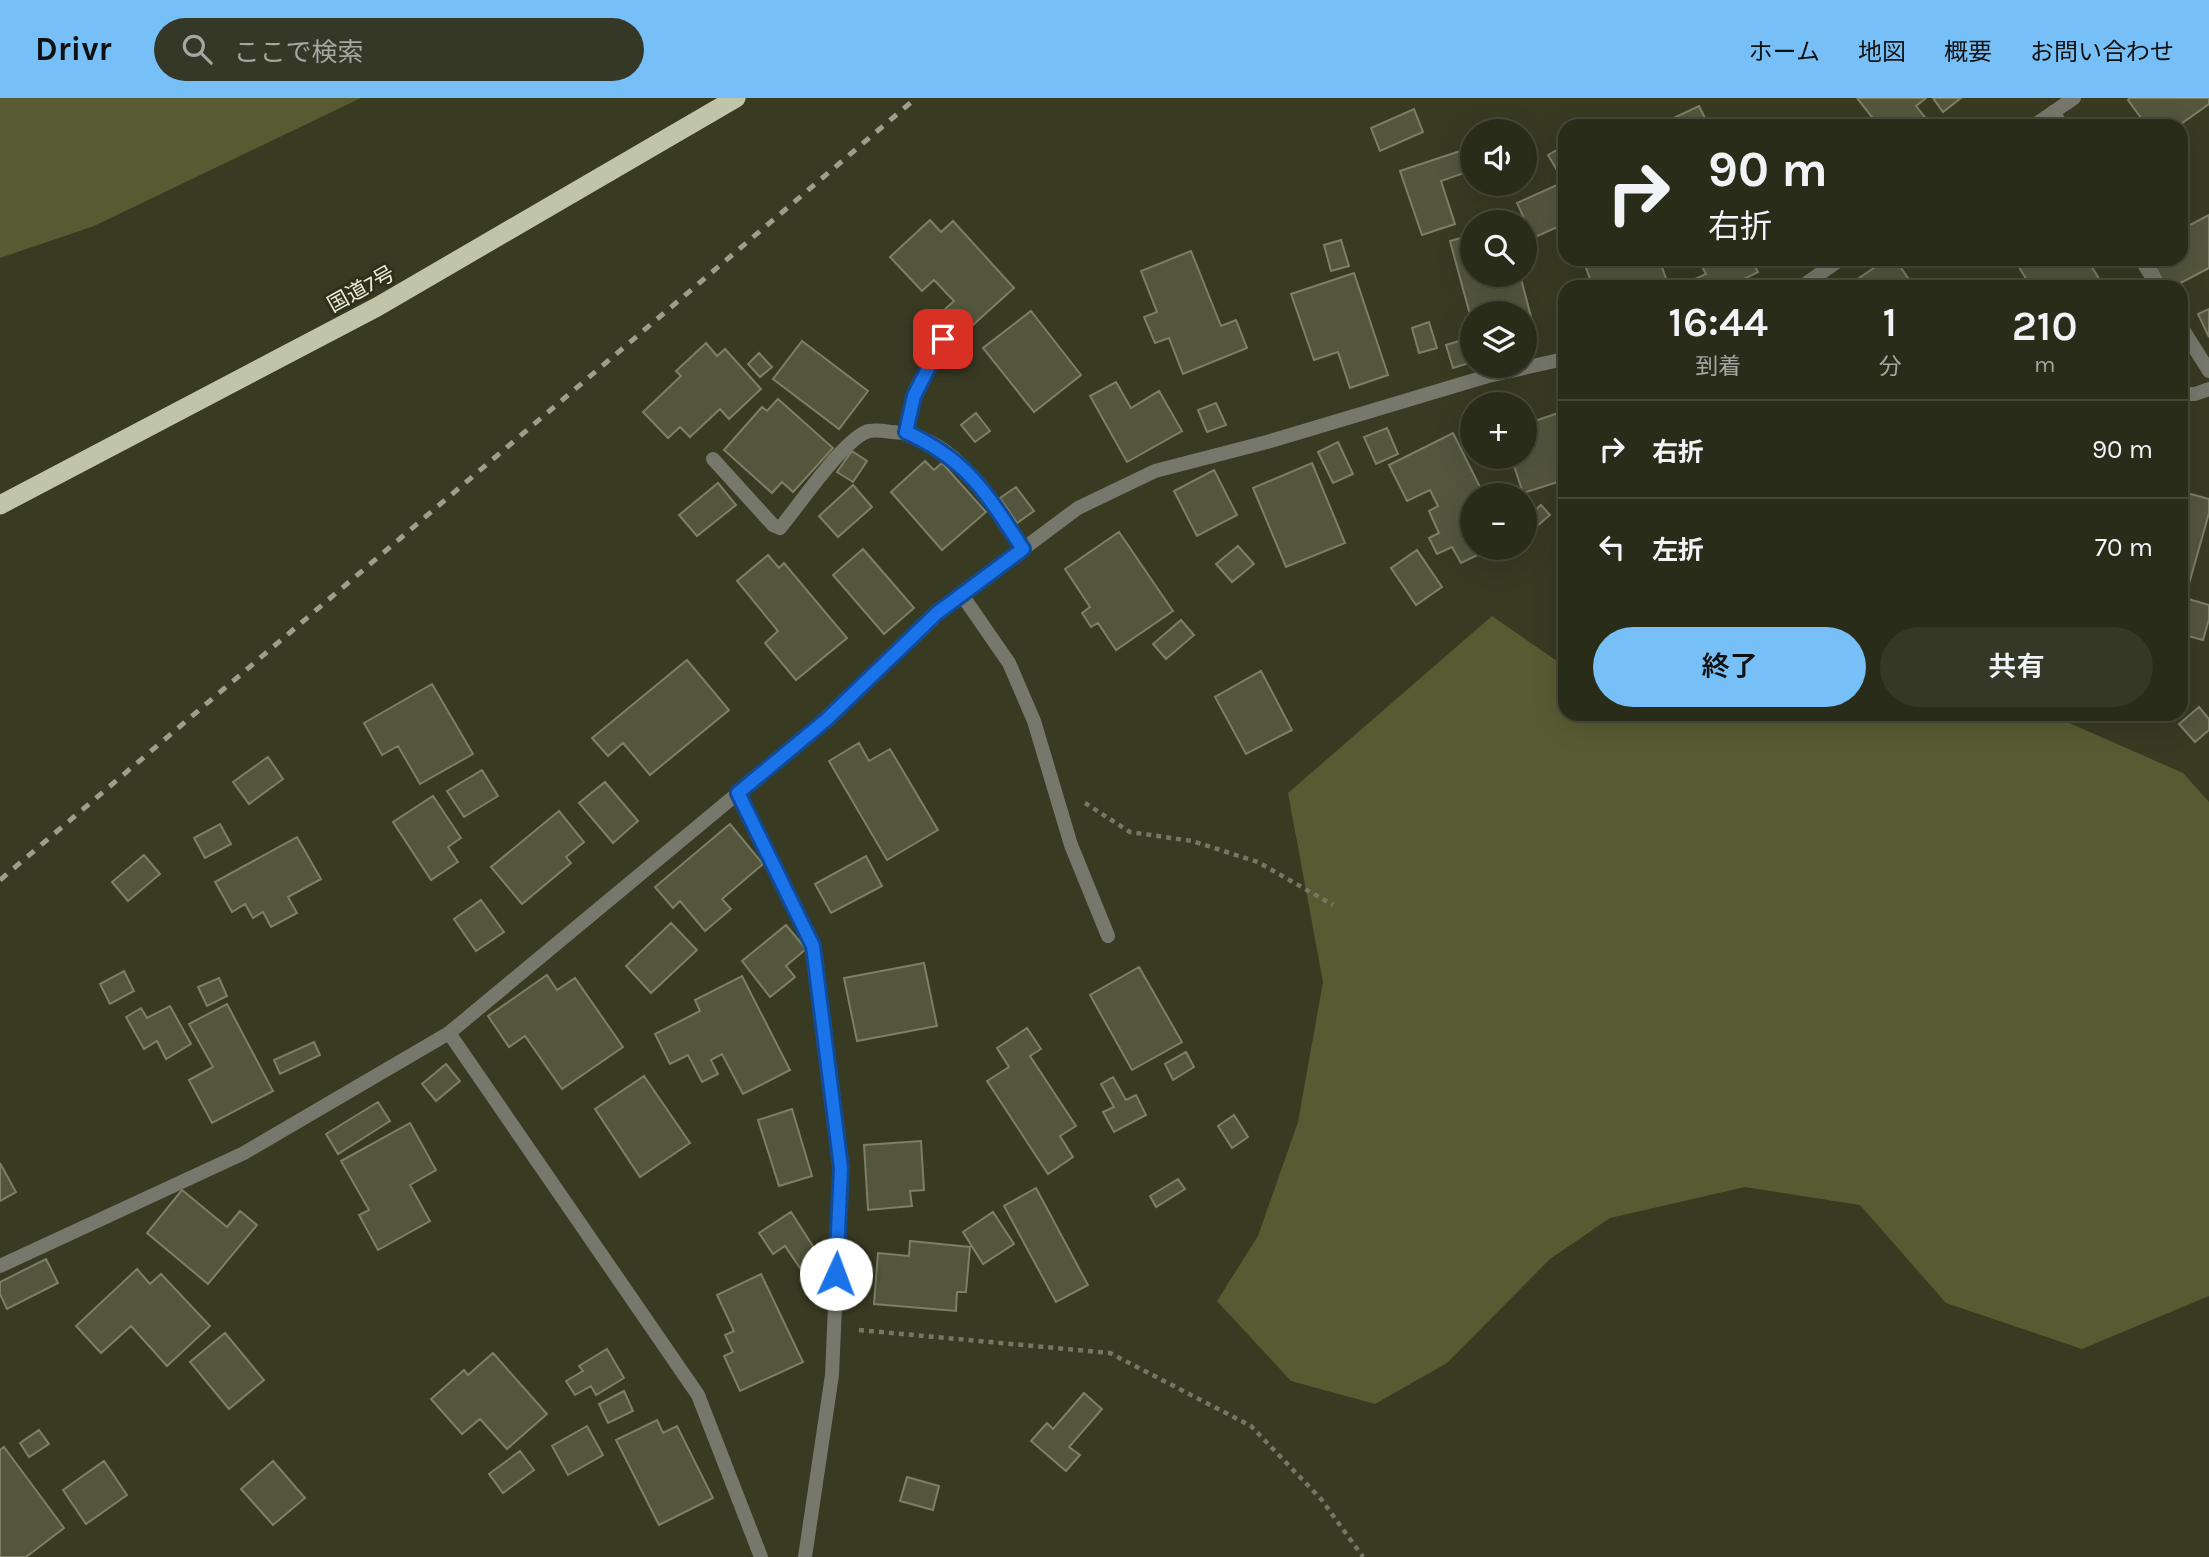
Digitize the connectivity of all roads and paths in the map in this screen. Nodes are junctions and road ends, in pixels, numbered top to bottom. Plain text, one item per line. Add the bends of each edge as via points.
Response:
1 (736, 98) edge
2 (2074, 98) edge
3 (2053, 112) junction
4 (2043, 119) edge
5 (2058, 119) edge
6 (1831, 266) edge
7 (1811, 280) edge
8 (2188, 337) edge
9 (943, 339) dead end
10 (1558, 360) edge
11 (2209, 370) edge
12 (2209, 389) edge
13 (2188, 394) edge
14 (906, 432) junction
15 (713, 459) dead end
16 (0, 505) edge
17 (1023, 549) junction
18 (962, 595) junction
19 (1052, 782) junction
20 (738, 793) junction
21 (1333, 905) dead end
22 (1108, 936) dead end
23 (449, 1033) junction
24 (0, 1266) edge
25 (834, 1327) junction
26 (761, 1557) edge
27 (805, 1557) edge
28 (1363, 1557) edge

1 - 16 highway, 国道7号 via 377,307
2 - 3 street
3 - 4 street
3 - 5 street
6 - 7 street
8 - 11 street
9 - 14 street via 914,396
10 - 17 street via 1155,471 1078,508
12 - 13 street
14 - 15 street via 868,430 850,443 780,527
14 - 17 street via 962,465 986,492
17 - 18 street
18 - 19 street via 1009,663 1034,721
18 - 20 street via 937,613 826,720
19 - 21 path via 1130,832 1192,841 1258,862
19 - 22 street via 1071,845
20 - 23 street
20 - 25 street via 813,946 841,1168
23 - 24 street via 244,1153
23 - 26 street via 698,1395
25 - 27 street via 832,1376
25 - 28 path via 1110,1353 1251,1426 1321,1499

